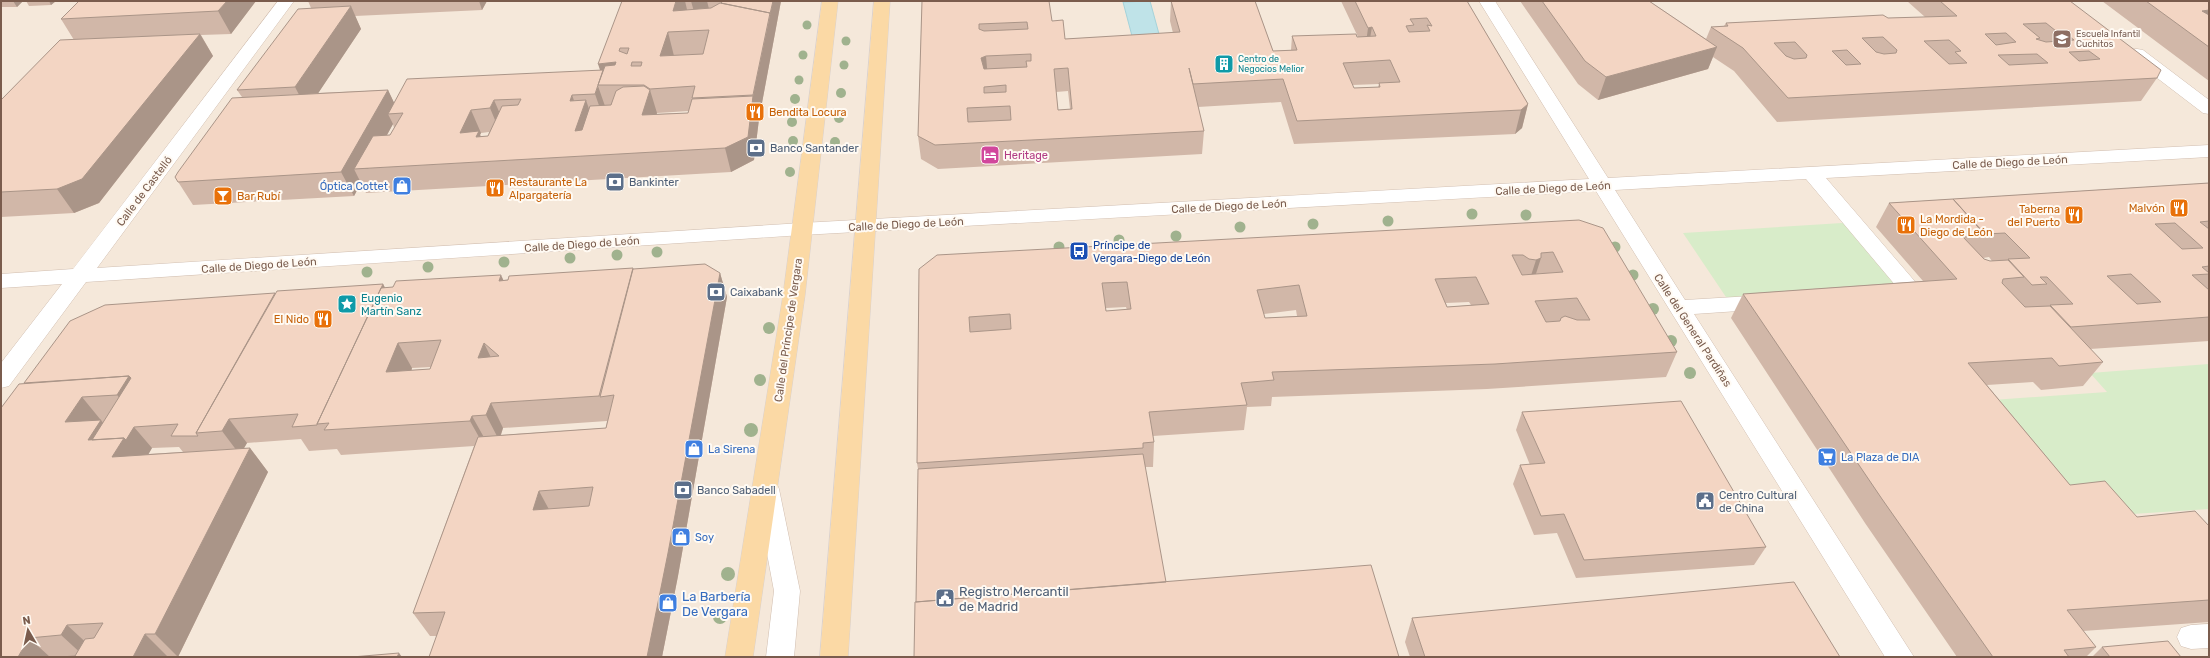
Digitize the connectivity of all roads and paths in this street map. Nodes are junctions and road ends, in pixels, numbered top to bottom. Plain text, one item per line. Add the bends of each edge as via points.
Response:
1 (286, 1) edge
2 (830, 1) edge
3 (882, 1) edge
4 (1488, 1) edge
5 (2123, 43) edge
6 (2209, 109) edge
7 (2209, 151) edge
8 (1811, 173) junction
9 (1601, 185) junction
10 (865, 226) junction
11 (802, 229) junction
12 (80, 276) junction
13 (1, 281) edge
14 (1873, 295) edge
15 (1786, 300) edge
16 (1679, 308) junction
17 (1, 380) edge
18 (766, 483) junction
19 (739, 657) edge
20 (780, 657) edge
21 (834, 657) edge
22 (1900, 657) edge

1 - 12 street, Calle de Castelló
2 - 11 main road, Calle del Príncipe de Vergara
3 - 10 main road
4 - 9 street, Calle del General Pardiñas
5 - 6 street
7 - 8 street, Calle de Diego de León
8 - 9 street, Calle de Diego de León
8 - 14 street via 1913,292
9 - 10 street, Calle de Diego de León
9 - 16 street, Calle del General Pardiñas
10 - 11 street, Calle de Diego de León
10 - 21 main road
11 - 12 street, Calle de Diego de León
11 - 18 main road, Calle del Príncipe de Vergara
12 - 13 street, Calle de Diego de León
12 - 17 street, Calle de Castelló
15 - 16 street
16 - 22 street, Calle del General Pardiñas
18 - 19 main road, Calle del Príncipe de Vergara
18 - 20 street via 787,591

